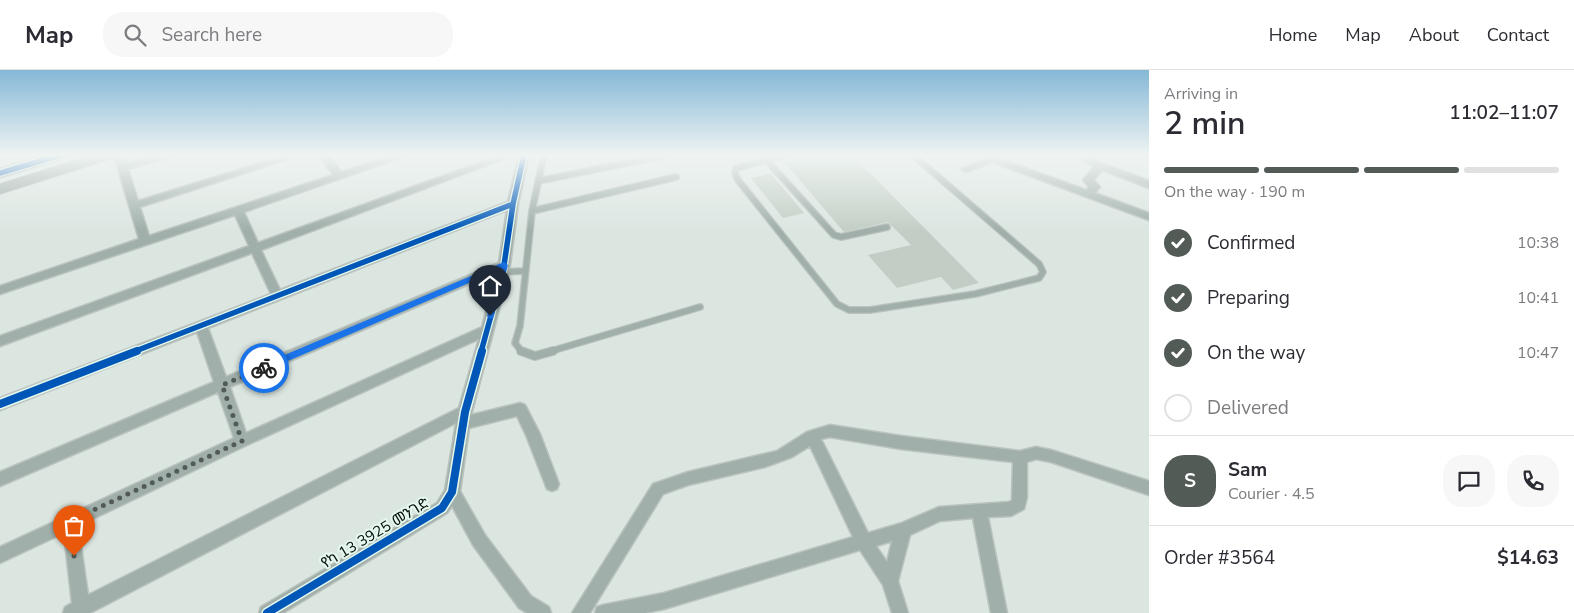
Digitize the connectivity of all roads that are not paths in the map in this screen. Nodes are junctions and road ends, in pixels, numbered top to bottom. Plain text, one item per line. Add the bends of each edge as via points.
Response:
1 (28, 180) edge
2 (127, 180) edge
3 (214, 180) edge
4 (329, 180) edge
5 (441, 180) edge
6 (518, 180) edge
7 (541, 180) edge
8 (662, 180) edge
9 (738, 180) edge
10 (785, 180) edge
11 (942, 180) edge
12 (1051, 180) edge
13 (1088, 180) edge
14 (1137, 180) edge
15 (538, 181) joint
16 (1149, 185) edge
17 (0, 189) edge
18 (1088, 194) junction
19 (513, 204) junction
20 (135, 205) junction
21 (238, 210) junction
22 (532, 211) junction
23 (1149, 217) edge
24 (887, 227) dead end
25 (145, 241) junction
26 (256, 249) junction
27 (504, 268) junction
28 (525, 271) junction
29 (0, 290) edge
30 (277, 295) junction
31 (700, 307) dead end
32 (201, 326) junction
33 (486, 330) junction
34 (0, 341) edge
35 (222, 385) junction
36 (0, 404) edge
37 (464, 418) junction
38 (812, 436) junction
39 (242, 441) junction
40 (1020, 456) junction
41 (0, 479) edge
42 (552, 484) dead end
43 (1149, 488) edge
44 (452, 492) junction
45 (979, 510) junction
46 (70, 521) junction
47 (903, 530) junction
48 (864, 542) junction
49 (0, 555) edge
50 (890, 581) junction
51 (78, 611) edge
52 (267, 613) edge
53 (543, 613) edge
54 (580, 613) edge
55 (603, 613) edge
56 (900, 613) edge
57 (999, 613) edge

1 - 17 main road
2 - 20 street
3 - 20 street
4 - 21 street
5 - 26 street
6 - 19 street, የካ 13 3925 መንገድ
7 - 15 lane
8 - 22 lane
9 - 11 lane via 837,304 849,310 870,310 975,294 1039,278 1043,272 1039,264
10 - 24 lane via 834,235 841,237
12 - 18 street
13 - 18 street via 1095,187
14 - 16 street
15 - 22 lane
18 - 23 street
19 - 27 street, የካ 13 3925 መንገድ
19 - 30 street
20 - 25 street
21 - 25 street
21 - 26 street
22 - 28 lane
25 - 29 street
26 - 30 street
26 - 34 street
27 - 28 lane
27 - 33 street, የካ 13 3925 መንገድ
27 - 35 street
28 - 31 lane via 520,326 515,343 523,353 535,356
30 - 32 street
32 - 35 street
32 - 36 street
33 - 37 street, የካ 13 3925 መንገድ
33 - 39 street
35 - 39 street
35 - 41 street
37 - 42 street via 520,409
37 - 44 street, የካ 13 3925 መንገድ
37 - 51 street
38 - 40 street via 830,431 920,446
38 - 48 street
38 - 54 street via 791,452 760,464 684,479 658,489
39 - 46 street
40 - 43 street via 1036,453 1050,456
40 - 45 street via 1019,504 1011,509
44 - 52 street, የካ 13 3925 መንገድ via 442,508
44 - 53 street via 479,540 526,602
45 - 47 street via 939,514
45 - 57 street
46 - 49 street
46 - 51 street
47 - 48 street
47 - 50 street
48 - 50 street
48 - 55 street via 664,601
50 - 56 street

